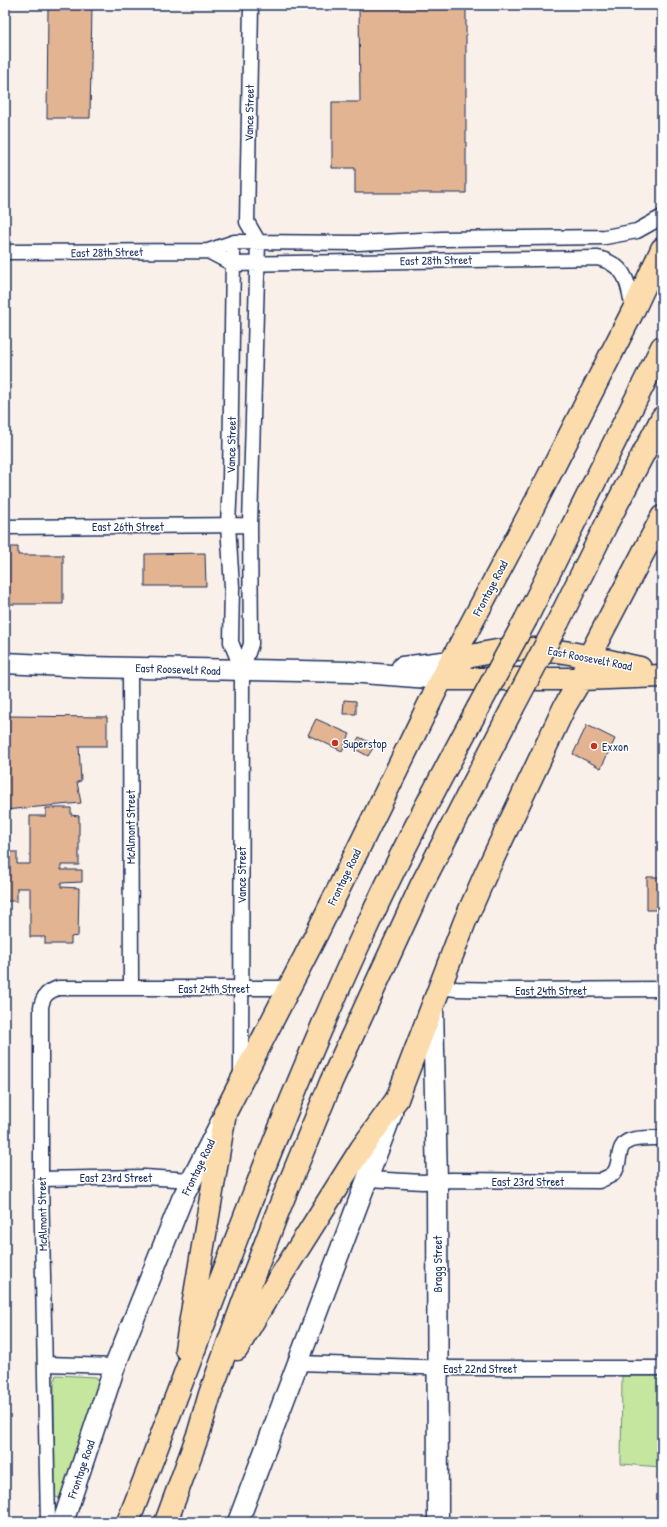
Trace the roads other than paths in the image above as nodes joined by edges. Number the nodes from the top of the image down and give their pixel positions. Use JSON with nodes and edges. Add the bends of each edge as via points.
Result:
{"nodes":[{"id":1,"x":251,"y":5,"type":"edge"},
{"id":2,"x":662,"y":217,"type":"edge"},
{"id":3,"x":247,"y":222,"type":"junction"},
{"id":4,"x":258,"y":241,"type":"junction"},
{"id":5,"x":234,"y":242,"type":"junction"},
{"id":6,"x":662,"y":249,"type":"edge"},
{"id":7,"x":208,"y":251,"type":"junction"},
{"id":8,"x":5,"y":252,"type":"edge"},
{"id":9,"x":258,"y":263,"type":"junction"},
{"id":10,"x":233,"y":264,"type":"junction"},
{"id":11,"x":633,"y":310,"type":"junction"},
{"id":12,"x":662,"y":347,"type":"edge"},
{"id":13,"x":662,"y":418,"type":"edge"},
{"id":14,"x":662,"y":517,"type":"edge"},
{"id":15,"x":228,"y":525,"type":"junction"},
{"id":16,"x":250,"y":525,"type":"junction"},
{"id":17,"x":5,"y":527,"type":"edge"},
{"id":18,"x":590,"y":657,"type":"junction"},
{"id":19,"x":5,"y":663,"type":"edge"},
{"id":20,"x":130,"y":667,"type":"junction"},
{"id":21,"x":242,"y":670,"type":"junction"},
{"id":22,"x":446,"y":670,"type":"junction"},
{"id":23,"x":662,"y":675,"type":"edge"},
{"id":24,"x":581,"y":679,"type":"junction"},
{"id":25,"x":135,"y":988,"type":"junction"},
{"id":26,"x":240,"y":988,"type":"junction"},
{"id":27,"x":289,"y":988,"type":"junction"},
{"id":28,"x":662,"y":989,"type":"edge"},
{"id":29,"x":436,"y":996,"type":"junction"},
{"id":30,"x":242,"y":1080,"type":"junction"},
{"id":31,"x":397,"y":1100,"type":"junction"},
{"id":32,"x":225,"y":1113,"type":"junction"},
{"id":33,"x":662,"y":1138,"type":"edge"},
{"id":34,"x":41,"y":1179,"type":"junction"},
{"id":35,"x":368,"y":1179,"type":"junction"},
{"id":36,"x":191,"y":1180,"type":"junction"},
{"id":37,"x":437,"y":1180,"type":"junction"},
{"id":38,"x":298,"y":1363,"type":"junction"},
{"id":39,"x":45,"y":1364,"type":"junction"},
{"id":40,"x":115,"y":1366,"type":"junction"},
{"id":41,"x":437,"y":1368,"type":"junction"},
{"id":42,"x":662,"y":1368,"type":"edge"},
{"id":43,"x":181,"y":1389,"type":"junction"},
{"id":44,"x":210,"y":1394,"type":"junction"},
{"id":45,"x":48,"y":1522,"type":"edge"},
{"id":46,"x":63,"y":1522,"type":"edge"},
{"id":47,"x":128,"y":1522,"type":"edge"},
{"id":48,"x":166,"y":1522,"type":"edge"},
{"id":49,"x":238,"y":1522,"type":"edge"},
{"id":50,"x":438,"y":1522,"type":"edge"}],
"edges":[{"from":1,"to":3,"type":"street","name":"Vance Street"},
{"from":2,"to":4,"type":"street","name":"East 28th Street","via":[[637,231],[606,237],[358,243]]},
{"from":3,"to":4,"type":"street"},
{"from":3,"to":5,"type":"street"},
{"from":4,"to":5,"type":"street","name":"East 28th Street"},
{"from":4,"to":9,"type":"street","name":"Vance Street"},
{"from":5,"to":7,"type":"street","name":"East 28th Street"},
{"from":5,"to":10,"type":"street","name":"Vance Street"},
{"from":6,"to":11,"type":"main road","name":"Frontage Road"},
{"from":7,"to":8,"type":"street","name":"East 28th Street"},
{"from":7,"to":10,"type":"street","name":"East 28th Street"},
{"from":9,"to":10,"type":"street","name":"East 28th Street"},
{"from":9,"to":11,"type":"street","name":"East 28th Street","via":[[598,258],[608,260],[620,269],[627,282]]},
{"from":9,"to":16,"type":"street","name":"Vance Street"},
{"from":10,"to":15,"type":"street","name":"Vance Street"},
{"from":11,"to":22,"type":"main road","name":"Frontage Road","via":[[531,511]]},
{"from":12,"to":43,"type":"main road","bridge":true,"via":[[526,619],[399,857],[322,1027],[271,1150]]},
{"from":13,"to":44,"type":"main road","bridge":true,"via":[[421,886],[358,1020],[276,1216]]},
{"from":14,"to":18,"type":"main road"},
{"from":15,"to":16,"type":"street","name":"East 26th Street"},
{"from":15,"to":17,"type":"street","name":"East 26th Street"},
{"from":15,"to":21,"type":"street","name":"Vance Street","via":[[232,587],[231,642]]},
{"from":16,"to":21,"type":"street","name":"Vance Street","via":[[251,644]]},
{"from":18,"to":22,"type":"main road","name":"East Roosevelt Road","via":[[552,650],[492,651]]},
{"from":18,"to":23,"type":"main road","name":"East Roosevelt Road"},
{"from":18,"to":24,"type":"main road"},
{"from":19,"to":20,"type":"main road","name":"East Roosevelt Road"},
{"from":20,"to":21,"type":"main road","name":"East Roosevelt Road"},
{"from":20,"to":25,"type":"street","name":"McAlmont Street"},
{"from":21,"to":22,"type":"main road","name":"East Roosevelt Road"},
{"from":21,"to":26,"type":"street","name":"Vance Street"},
{"from":22,"to":24,"type":"main road","name":"East Roosevelt Road"},
{"from":22,"to":27,"type":"main road","name":"Frontage Road"},
{"from":23,"to":24,"type":"main road","name":"East Roosevelt Road"},
{"from":24,"to":29,"type":"main road","via":[[565,706],[486,873]]},
{"from":25,"to":26,"type":"street","name":"East 24th Street"},
{"from":25,"to":34,"type":"street","name":"McAlmont Street","via":[[58,988],[46,993],[42,1000]]},
{"from":26,"to":27,"type":"street","name":"East 24th Street"},
{"from":26,"to":30,"type":"street","name":"Vance Street"},
{"from":27,"to":30,"type":"main road","name":"Frontage Road"},
{"from":28,"to":29,"type":"street","name":"East 24th Street","via":[[456,989]]},
{"from":29,"to":31,"type":"main road"},
{"from":29,"to":37,"type":"main road","name":"Bragg Street"},
{"from":30,"to":32,"type":"main road","name":"Frontage Road"},
{"from":31,"to":35,"type":"main road"},
{"from":31,"to":44,"type":"main road","via":[[262,1306]]},
{"from":32,"to":36,"type":"main road","name":"Frontage Road"},
{"from":32,"to":43,"type":"main road"},
{"from":33,"to":37,"type":"street","name":"East 23rd Street","via":[[631,1139],[626,1142],[619,1152],[615,1171],[599,1181]]},
{"from":34,"to":36,"type":"street","name":"East 23rd Street","via":[[144,1176]]},
{"from":34,"to":39,"type":"street","name":"McAlmont Street"},
{"from":35,"to":37,"type":"street","name":"East 23rd Street","via":[[423,1182]]},
{"from":35,"to":38,"type":"main road"},
{"from":36,"to":40,"type":"main road","name":"Frontage Road"},
{"from":37,"to":41,"type":"main road","name":"Bragg Street"},
{"from":38,"to":41,"type":"street","name":"East 22nd Street"},
{"from":38,"to":49,"type":"main road"},
{"from":39,"to":40,"type":"street"},
{"from":39,"to":45,"type":"street","name":"McAlmont Street"},
{"from":40,"to":46,"type":"main road","name":"Frontage Road"},
{"from":41,"to":42,"type":"street","name":"East 22nd Street"},
{"from":41,"to":50,"type":"main road","name":"Bragg Street"},
{"from":43,"to":47,"type":"main road"},
{"from":44,"to":48,"type":"main road"}]}
